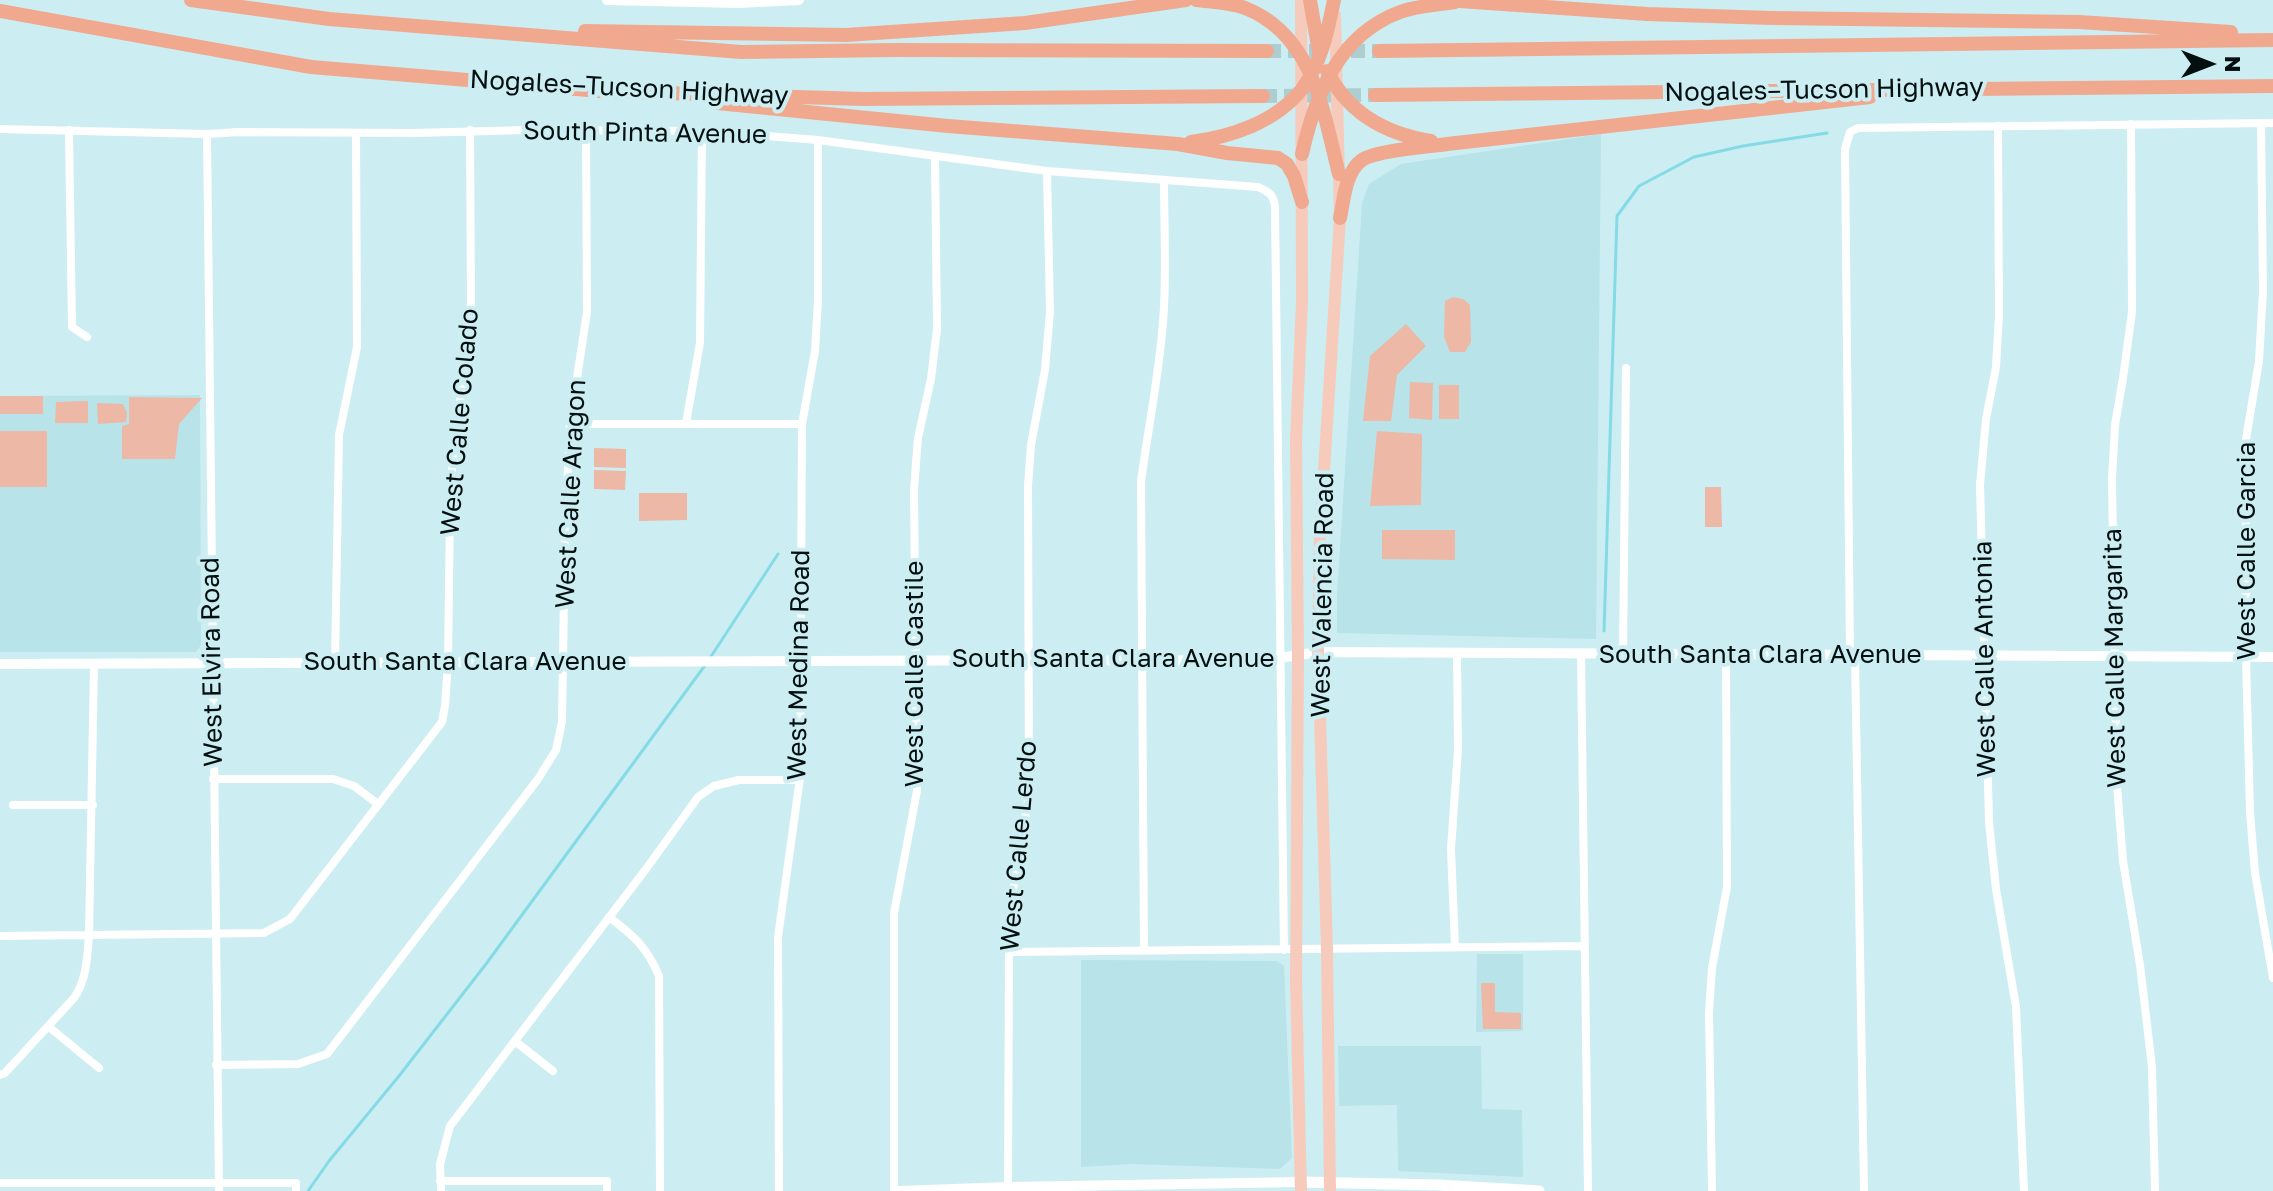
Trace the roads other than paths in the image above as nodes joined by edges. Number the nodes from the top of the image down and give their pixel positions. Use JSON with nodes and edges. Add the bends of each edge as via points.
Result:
{"nodes":[{"id":1,"x":191,"y":0,"type":"edge"},
{"id":2,"x":607,"y":0,"type":"edge"},
{"id":3,"x":799,"y":0,"type":"edge"},
{"id":4,"x":1186,"y":0,"type":"edge"},
{"id":5,"x":1196,"y":0,"type":"edge"},
{"id":6,"x":1301,"y":0,"type":"edge"},
{"id":7,"x":1310,"y":0,"type":"edge"},
{"id":8,"x":1334,"y":0,"type":"edge"},
{"id":9,"x":1452,"y":1,"type":"edge"},
{"id":10,"x":0,"y":11,"type":"edge"},
{"id":11,"x":456,"y":29,"type":"junction"},
{"id":12,"x":1319,"y":31,"type":"junction"},
{"id":13,"x":2273,"y":38,"type":"edge"},
{"id":14,"x":1267,"y":51,"type":"tunnel mouth"},
{"id":15,"x":1379,"y":51,"type":"tunnel mouth"},
{"id":16,"x":1301,"y":55,"type":"junction"},
{"id":17,"x":1319,"y":55,"type":"junction"},
{"id":18,"x":1333,"y":69,"type":"junction"},
{"id":19,"x":1311,"y":74,"type":"junction"},
{"id":20,"x":2273,"y":86,"type":"edge"},
{"id":21,"x":1954,"y":88,"type":"junction"},
{"id":22,"x":1301,"y":90,"type":"junction"},
{"id":23,"x":600,"y":91,"type":"junction"},
{"id":24,"x":1337,"y":91,"type":"junction"},
{"id":25,"x":1320,"y":95,"type":"junction"},
{"id":26,"x":1375,"y":95,"type":"tunnel mouth"},
{"id":27,"x":1263,"y":96,"type":"tunnel mouth"},
{"id":28,"x":1319,"y":114,"type":"junction"},
{"id":29,"x":2261,"y":123,"type":"junction"},
{"id":30,"x":2273,"y":123,"type":"edge"},
{"id":31,"x":2131,"y":124,"type":"junction"},
{"id":32,"x":1998,"y":126,"type":"junction"},
{"id":33,"x":0,"y":129,"type":"edge"},
{"id":34,"x":586,"y":129,"type":"junction"},
{"id":35,"x":69,"y":130,"type":"junction"},
{"id":36,"x":470,"y":130,"type":"junction"},
{"id":37,"x":702,"y":131,"type":"junction"},
{"id":38,"x":356,"y":133,"type":"junction"},
{"id":39,"x":207,"y":134,"type":"junction"},
{"id":40,"x":818,"y":140,"type":"junction"},
{"id":41,"x":1178,"y":144,"type":"junction"},
{"id":42,"x":1447,"y":144,"type":"junction"},
{"id":43,"x":1302,"y":154,"type":"joint"},
{"id":44,"x":935,"y":156,"type":"junction"},
{"id":45,"x":1047,"y":171,"type":"junction"},
{"id":46,"x":1339,"y":174,"type":"joint"},
{"id":47,"x":1164,"y":180,"type":"junction"},
{"id":48,"x":1302,"y":202,"type":"junction"},
{"id":49,"x":1275,"y":207,"type":"joint"},
{"id":50,"x":1340,"y":218,"type":"junction"},
{"id":51,"x":87,"y":337,"type":"dead end"},
{"id":52,"x":1626,"y":368,"type":"dead end"},
{"id":53,"x":686,"y":423,"type":"junction"},
{"id":54,"x":570,"y":424,"type":"junction"},
{"id":55,"x":802,"y":424,"type":"junction"},
{"id":56,"x":1318,"y":652,"type":"junction"},
{"id":57,"x":1457,"y":653,"type":"junction"},
{"id":58,"x":1581,"y":653,"type":"junction"},
{"id":59,"x":1623,"y":654,"type":"junction"},
{"id":60,"x":1726,"y":655,"type":"junction"},
{"id":61,"x":1853,"y":655,"type":"junction"},
{"id":62,"x":1298,"y":656,"type":"junction"},
{"id":63,"x":1986,"y":656,"type":"junction"},
{"id":64,"x":2115,"y":656,"type":"junction"},
{"id":65,"x":2246,"y":657,"type":"junction"},
{"id":66,"x":2273,"y":657,"type":"edge"},
{"id":67,"x":1279,"y":659,"type":"junction"},
{"id":68,"x":1030,"y":660,"type":"junction"},
{"id":69,"x":800,"y":661,"type":"junction"},
{"id":70,"x":917,"y":661,"type":"junction"},
{"id":71,"x":1143,"y":661,"type":"junction"},
{"id":72,"x":448,"y":662,"type":"junction"},
{"id":73,"x":563,"y":662,"type":"junction"},
{"id":74,"x":212,"y":663,"type":"junction"},
{"id":75,"x":335,"y":663,"type":"junction"},
{"id":76,"x":0,"y":664,"type":"edge"},
{"id":77,"x":94,"y":664,"type":"junction"},
{"id":78,"x":213,"y":779,"type":"junction"},
{"id":79,"x":800,"y":780,"type":"junction"},
{"id":80,"x":378,"y":804,"type":"junction"},
{"id":81,"x":13,"y":805,"type":"dead end"},
{"id":82,"x":93,"y":805,"type":"junction"},
{"id":83,"x":609,"y":917,"type":"junction"},
{"id":84,"x":215,"y":934,"type":"junction"},
{"id":85,"x":89,"y":935,"type":"junction"},
{"id":86,"x":0,"y":936,"type":"edge"},
{"id":87,"x":1584,"y":946,"type":"junction"},
{"id":88,"x":1455,"y":947,"type":"junction"},
{"id":89,"x":1327,"y":948,"type":"junction"},
{"id":90,"x":1290,"y":949,"type":"junction"},
{"id":91,"x":1144,"y":951,"type":"junction"},
{"id":92,"x":1009,"y":952,"type":"junction"},
{"id":93,"x":2273,"y":978,"type":"edge"},
{"id":94,"x":49,"y":1027,"type":"junction"},
{"id":95,"x":516,"y":1042,"type":"junction"},
{"id":96,"x":216,"y":1065,"type":"junction"},
{"id":97,"x":99,"y":1068,"type":"dead end"},
{"id":98,"x":553,"y":1071,"type":"dead end"},
{"id":99,"x":0,"y":1075,"type":"edge"},
{"id":100,"x":0,"y":1183,"type":"edge"},
{"id":101,"x":441,"y":1186,"type":"edge"},
{"id":102,"x":1330,"y":1186,"type":"edge"},
{"id":103,"x":1301,"y":1187,"type":"edge"},
{"id":104,"x":219,"y":1188,"type":"edge"},
{"id":105,"x":1008,"y":1189,"type":"edge"},
{"id":106,"x":1044,"y":1189,"type":"edge"},
{"id":107,"x":296,"y":1191,"type":"edge"},
{"id":108,"x":607,"y":1191,"type":"edge"},
{"id":109,"x":660,"y":1191,"type":"edge"},
{"id":110,"x":779,"y":1191,"type":"edge"},
{"id":111,"x":897,"y":1191,"type":"edge"},
{"id":112,"x":1539,"y":1191,"type":"edge"},
{"id":113,"x":1588,"y":1191,"type":"edge"},
{"id":114,"x":1712,"y":1191,"type":"edge"},
{"id":115,"x":1864,"y":1191,"type":"edge"},
{"id":116,"x":2024,"y":1191,"type":"edge"},
{"id":117,"x":2155,"y":1191,"type":"edge"}],
"edges":[{"from":1,"to":11,"type":"highway","name":"Nogales–Tucson Highway"},
{"from":2,"to":3,"type":"street"},
{"from":4,"to":11,"type":"highway","via":[[1025,23],[846,35]]},
{"from":5,"to":16,"type":"highway","via":[[1258,14]]},
{"from":6,"to":12,"type":"main road"},
{"from":7,"to":12,"type":"highway"},
{"from":8,"to":12,"type":"highway"},
{"from":9,"to":13,"type":"highway","via":[[1662,15],[2079,22]]},
{"from":9,"to":18,"type":"highway","via":[[1398,13],[1367,30]]},
{"from":10,"to":23,"type":"highway","name":"Nogales–Tucson Highway","via":[[311,67]]},
{"from":11,"to":14,"type":"highway","name":"Nogales–Tucson Highway","via":[[741,52]]},
{"from":12,"to":16,"type":"main road"},
{"from":12,"to":17,"type":"highway"},
{"from":12,"to":18,"type":"main road"},
{"from":13,"to":15,"type":"highway","name":"Nogales–Tucson Highway"},
{"from":16,"to":19,"type":"highway"},
{"from":16,"to":22,"type":"main road"},
{"from":17,"to":18,"type":"highway"},
{"from":17,"to":19,"type":"highway"},
{"from":18,"to":24,"type":"highway"},
{"from":18,"to":25,"type":"highway"},
{"from":19,"to":22,"type":"highway"},
{"from":19,"to":25,"type":"highway"},
{"from":20,"to":21,"type":"highway","name":"Nogales–Tucson Highway"},
{"from":21,"to":26,"type":"highway","name":"Nogales–Tucson Highway"},
{"from":21,"to":42,"type":"highway"},
{"from":22,"to":28,"type":"main road"},
{"from":22,"to":41,"type":"highway","via":[[1272,115],[1240,131]]},
{"from":23,"to":27,"type":"highway","name":"Nogales–Tucson Highway","via":[[863,99]]},
{"from":23,"to":41,"type":"highway"},
{"from":24,"to":28,"type":"main road"},
{"from":24,"to":42,"type":"highway","via":[[1390,131]]},
{"from":25,"to":28,"type":"highway"},
{"from":28,"to":43,"type":"highway"},
{"from":28,"to":46,"type":"highway"},
{"from":29,"to":30,"type":"street"},
{"from":29,"to":31,"type":"street"},
{"from":29,"to":65,"type":"street","name":"West Calle Garcia","via":[[2263,291],[2259,361],[2246,439]]},
{"from":31,"to":32,"type":"street"},
{"from":31,"to":64,"type":"street","name":"West Calle Margarita","via":[[2132,312],[2112,479]]},
{"from":32,"to":61,"type":"street","via":[[1858,128],[1850,132],[1845,149]]},
{"from":32,"to":63,"type":"street","name":"West Calle Antonia","via":[[1999,315],[1980,485]]},
{"from":33,"to":35,"type":"street","name":"South Pinta Avenue"},
{"from":34,"to":36,"type":"street","name":"South Pinta Avenue"},
{"from":34,"to":37,"type":"street","name":"South Pinta Avenue"},
{"from":34,"to":54,"type":"street","name":"West Calle Aragon","via":[[587,312]]},
{"from":35,"to":39,"type":"street","name":"South Pinta Avenue"},
{"from":35,"to":51,"type":"street","via":[[72,327]]},
{"from":36,"to":38,"type":"street","name":"South Pinta Avenue"},
{"from":36,"to":72,"type":"street","name":"West Calle Colado","via":[[471,303],[454,436]]},
{"from":37,"to":40,"type":"street","name":"South Pinta Avenue"},
{"from":37,"to":53,"type":"street","via":[[700,343]]},
{"from":38,"to":39,"type":"street","name":"South Pinta Avenue"},
{"from":38,"to":75,"type":"street","via":[[357,347],[339,435]]},
{"from":39,"to":74,"type":"street","name":"West Elvira Road"},
{"from":40,"to":44,"type":"street","name":"South Pinta Avenue"},
{"from":40,"to":55,"type":"street","name":"West Medina Road","via":[[818,300]]},
{"from":41,"to":48,"type":"highway","via":[[1278,158],[1294,176]]},
{"from":42,"to":50,"type":"highway","via":[[1362,160],[1348,182]]},
{"from":43,"to":48,"type":"main road","name":"West Valencia Road"},
{"from":44,"to":45,"type":"street","name":"South Pinta Avenue"},
{"from":44,"to":70,"type":"street","name":"West Calle Castile","via":[[937,329],[914,489]]},
{"from":45,"to":47,"type":"street","name":"South Pinta Avenue"},
{"from":45,"to":68,"type":"street","name":"West Calle Lerdo","via":[[1050,312],[1029,472]]},
{"from":46,"to":50,"type":"main road","name":"West Valencia Road"},
{"from":47,"to":49,"type":"street","name":"South Pinta Avenue","via":[[1258,187],[1274,197]]},
{"from":47,"to":71,"type":"street","via":[[1163,317],[1141,482]]},
{"from":48,"to":62,"type":"main road","name":"West Valencia Road"},
{"from":49,"to":67,"type":"street","name":"West Valencia Road"},
{"from":50,"to":56,"type":"main road","name":"West Valencia Road"},
{"from":52,"to":59,"type":"street"},
{"from":53,"to":54,"type":"street"},
{"from":53,"to":55,"type":"street"},
{"from":54,"to":73,"type":"street","name":"West Calle Aragon"},
{"from":55,"to":69,"type":"street","name":"West Medina Road"},
{"from":56,"to":57,"type":"street","name":"South Santa Clara Avenue"},
{"from":56,"to":62,"type":"street","name":"South Santa Clara Avenue"},
{"from":56,"to":89,"type":"main road","name":"West Valencia Road"},
{"from":57,"to":58,"type":"street","name":"South Santa Clara Avenue"},
{"from":57,"to":88,"type":"street","via":[[1451,849]]},
{"from":58,"to":59,"type":"street","name":"South Santa Clara Avenue"},
{"from":58,"to":87,"type":"street"},
{"from":59,"to":60,"type":"street","name":"South Santa Clara Avenue"},
{"from":60,"to":61,"type":"street","name":"South Santa Clara Avenue"},
{"from":60,"to":114,"type":"street","via":[[1727,887],[1709,1013]]},
{"from":61,"to":63,"type":"street","name":"South Santa Clara Avenue"},
{"from":61,"to":115,"type":"street"},
{"from":62,"to":67,"type":"street","name":"South Santa Clara Avenue"},
{"from":62,"to":90,"type":"main road","name":"West Valencia Road"},
{"from":63,"to":64,"type":"street","name":"South Santa Clara Avenue"},
{"from":63,"to":116,"type":"street","name":"West Calle Antonia","via":[[1990,831],[2016,1007]]},
{"from":64,"to":65,"type":"street","name":"South Santa Clara Avenue"},
{"from":64,"to":117,"type":"street","name":"West Calle Margarita","via":[[2117,786],[2152,1067]]},
{"from":65,"to":66,"type":"street","name":"South Santa Clara Avenue"},
{"from":65,"to":93,"type":"street","name":"West Calle Garcia","via":[[2255,873]]},
{"from":67,"to":71,"type":"street","name":"South Santa Clara Avenue"},
{"from":67,"to":90,"type":"street","name":"West Valencia Road"},
{"from":68,"to":70,"type":"street","name":"South Santa Clara Avenue"},
{"from":68,"to":71,"type":"street","name":"South Santa Clara Avenue"},
{"from":68,"to":92,"type":"street","name":"West Calle Lerdo","via":[[1029,793],[1011,903]]},
{"from":69,"to":70,"type":"street","name":"South Santa Clara Avenue"},
{"from":69,"to":73,"type":"street","name":"South Santa Clara Avenue"},
{"from":69,"to":79,"type":"street","name":"West Medina Road"},
{"from":70,"to":111,"type":"street","name":"West Calle Castile","via":[[917,791],[894,913]]},
{"from":71,"to":91,"type":"street"},
{"from":72,"to":73,"type":"street","name":"South Santa Clara Avenue"},
{"from":72,"to":75,"type":"street","name":"South Santa Clara Avenue"},
{"from":72,"to":80,"type":"street","name":"West Calle Colado","via":[[442,722]]},
{"from":73,"to":96,"type":"street","name":"West Calle Aragon","via":[[556,750],[327,1054],[298,1064]]},
{"from":74,"to":75,"type":"street","name":"South Santa Clara Avenue"},
{"from":74,"to":77,"type":"street","name":"South Santa Clara Avenue"},
{"from":74,"to":78,"type":"street","name":"West Elvira Road"},
{"from":76,"to":77,"type":"street","name":"South Santa Clara Avenue"},
{"from":77,"to":82,"type":"street"},
{"from":78,"to":80,"type":"street","via":[[333,779],[354,786]]},
{"from":78,"to":84,"type":"street","name":"West Elvira Road"},
{"from":79,"to":83,"type":"street","via":[[739,780],[714,786],[698,797]]},
{"from":79,"to":110,"type":"street","name":"West Medina Road","via":[[778,937]]},
{"from":80,"to":84,"type":"street","name":"West Calle Colado","via":[[290,919],[264,933]]},
{"from":81,"to":82,"type":"street"},
{"from":82,"to":85,"type":"street"},
{"from":83,"to":95,"type":"street"},
{"from":83,"to":109,"type":"street","via":[[637,939],[659,976]]},
{"from":84,"to":85,"type":"street","name":"West Calle Colado"},
{"from":84,"to":96,"type":"street","name":"West Elvira Road"},
{"from":85,"to":86,"type":"street","name":"West Calle Colado"},
{"from":85,"to":94,"type":"street","via":[[80,989]]},
{"from":87,"to":88,"type":"street"},
{"from":87,"to":113,"type":"street"},
{"from":88,"to":89,"type":"street"},
{"from":89,"to":90,"type":"street"},
{"from":89,"to":102,"type":"main road","name":"West Valencia Road"},
{"from":90,"to":91,"type":"street"},
{"from":90,"to":103,"type":"main road","name":"West Valencia Road"},
{"from":91,"to":92,"type":"street"},
{"from":92,"to":105,"type":"street","name":"West Calle Lerdo"},
{"from":94,"to":97,"type":"street"},
{"from":94,"to":99,"type":"street"},
{"from":95,"to":98,"type":"street"},
{"from":95,"to":101,"type":"street","via":[[450,1126],[440,1164]]},
{"from":96,"to":104,"type":"street","name":"West Elvira Road"},
{"from":100,"to":104,"type":"street"},
{"from":101,"to":108,"type":"street","via":[[607,1181]]},
{"from":102,"to":103,"type":"main road"},
{"from":102,"to":112,"type":"main road"},
{"from":103,"to":106,"type":"street"},
{"from":104,"to":107,"type":"street","via":[[296,1183]]},
{"from":105,"to":106,"type":"street"},
{"from":105,"to":111,"type":"street"}]}
